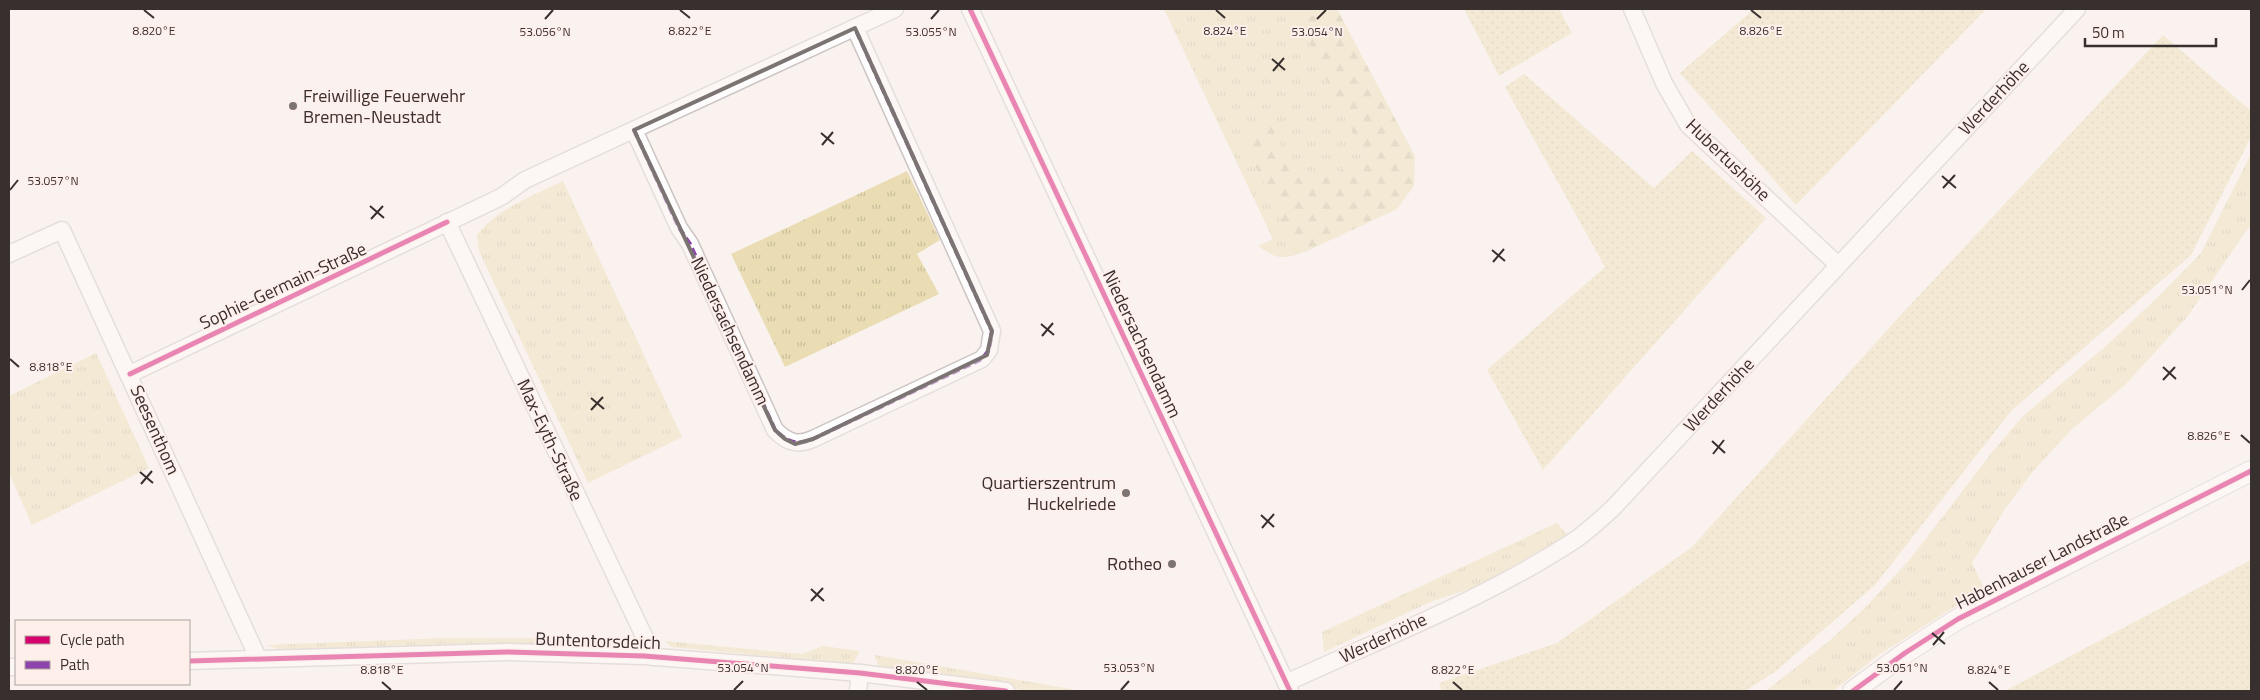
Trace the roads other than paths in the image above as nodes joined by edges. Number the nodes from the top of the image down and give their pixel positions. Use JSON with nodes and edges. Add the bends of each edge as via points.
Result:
{"nodes":[{"id":1,"x":895,"y":9,"type":"edge"},
{"id":2,"x":970,"y":9,"type":"edge"},
{"id":3,"x":1632,"y":9,"type":"edge"},
{"id":4,"x":2078,"y":9,"type":"edge"},
{"id":5,"x":855,"y":28,"type":"junction"},
{"id":6,"x":634,"y":130,"type":"junction"},
{"id":7,"x":447,"y":222,"type":"junction"},
{"id":8,"x":9,"y":254,"type":"edge"},
{"id":9,"x":1838,"y":264,"type":"junction"},
{"id":10,"x":130,"y":374,"type":"junction"},
{"id":11,"x":2251,"y":471,"type":"edge"},
{"id":12,"x":654,"y":657,"type":"junction"},
{"id":13,"x":258,"y":658,"type":"junction"},
{"id":14,"x":190,"y":661,"type":"edge"},
{"id":15,"x":860,"y":673,"type":"junction"},
{"id":16,"x":1288,"y":687,"type":"edge"},
{"id":17,"x":858,"y":691,"type":"edge"},
{"id":18,"x":1006,"y":691,"type":"edge"},
{"id":19,"x":1853,"y":691,"type":"edge"}],
"edges":[{"from":1,"to":5,"type":"street"},
{"from":2,"to":16,"type":"street","name":"Niedersachsendamm"},
{"from":3,"to":9,"type":"street","name":"Hubertushöhe","via":[[1664,83],[1688,125]]},
{"from":4,"to":9,"type":"street","name":"Werderhöhe"},
{"from":5,"to":6,"type":"street"},
{"from":5,"to":6,"type":"street","name":"Niedersachsendamm","via":[[992,331],[989,350],[982,360],[814,439],[795,444],[775,430]]},
{"from":6,"to":7,"type":"street","via":[[525,180],[501,197]]},
{"from":7,"to":10,"type":"street","name":"Sophie-Germain-Straße"},
{"from":7,"to":12,"type":"street","name":"Max-Eyth-Straße"},
{"from":8,"to":10,"type":"street","name":"Seesenthom","via":[[62,230]]},
{"from":9,"to":16,"type":"street","name":"Werderhöhe","via":[[1640,480],[1576,539],[1480,594]]},
{"from":10,"to":13,"type":"street","name":"Seesenthom"},
{"from":11,"to":19,"type":"street","name":"Habenhauser Landstraße","via":[[1958,619],[1905,652]]},
{"from":12,"to":13,"type":"street","name":"Buntentorsdeich","via":[[507,652]]},
{"from":12,"to":15,"type":"street","name":"Buntentorsdeich"},
{"from":13,"to":14,"type":"street","name":"Buntentorsdeich"},
{"from":15,"to":17,"type":"street"},
{"from":15,"to":18,"type":"street","name":"Buntentorsdeich"}]}
